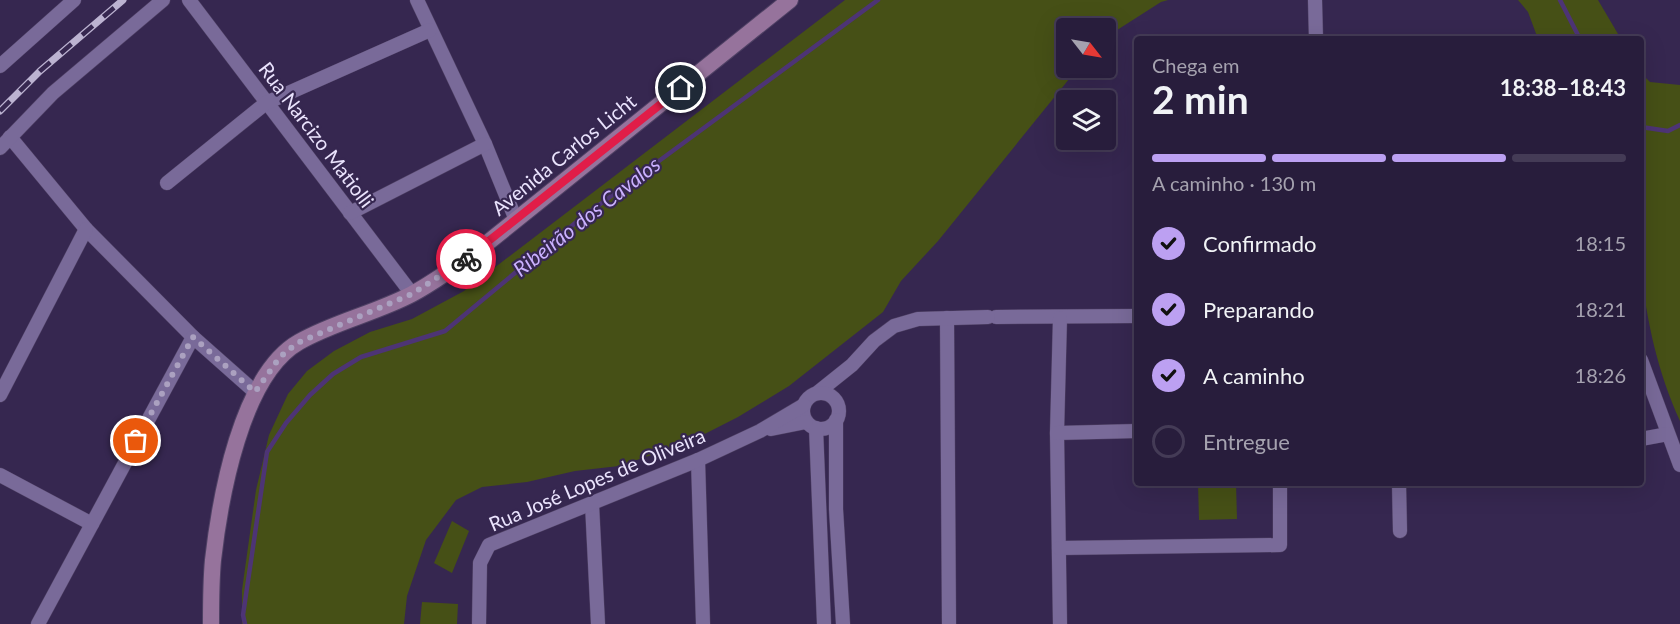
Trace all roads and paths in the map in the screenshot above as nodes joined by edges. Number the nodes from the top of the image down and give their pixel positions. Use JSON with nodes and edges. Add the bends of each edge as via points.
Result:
{"nodes":[{"id":1,"x":163,"y":0,"type":"edge"},
{"id":2,"x":189,"y":0,"type":"edge"},
{"id":3,"x":417,"y":0,"type":"edge"},
{"id":4,"x":790,"y":0,"type":"edge"},
{"id":5,"x":1316,"y":0,"type":"edge"},
{"id":6,"x":71,"y":1,"type":"edge"},
{"id":7,"x":430,"y":30,"type":"junction"},
{"id":8,"x":1316,"y":36,"type":"edge"},
{"id":9,"x":0,"y":66,"type":"edge"},
{"id":10,"x":266,"y":102,"type":"junction"},
{"id":11,"x":10,"y":137,"type":"junction"},
{"id":12,"x":485,"y":144,"type":"junction"},
{"id":13,"x":0,"y":148,"type":"edge"},
{"id":14,"x":167,"y":183,"type":"dead end"},
{"id":15,"x":350,"y":213,"type":"junction"},
{"id":16,"x":516,"y":220,"type":"junction"},
{"id":17,"x":86,"y":229,"type":"junction"},
{"id":18,"x":412,"y":294,"type":"junction"},
{"id":19,"x":1134,"y":316,"type":"edge"},
{"id":20,"x":947,"y":318,"type":"junction"},
{"id":21,"x":1060,"y":318,"type":"junction"},
{"id":22,"x":193,"y":337,"type":"junction"},
{"id":23,"x":852,"y":365,"type":"junction"},
{"id":24,"x":1644,"y":370,"type":"edge"},
{"id":25,"x":255,"y":392,"type":"junction"},
{"id":26,"x":817,"y":393,"type":"junction"},
{"id":27,"x":0,"y":395,"type":"edge"},
{"id":28,"x":833,"y":398,"type":"junction"},
{"id":29,"x":804,"y":405,"type":"junction"},
{"id":30,"x":836,"y":420,"type":"junction"},
{"id":31,"x":811,"y":425,"type":"junction"},
{"id":32,"x":760,"y":431,"type":"junction"},
{"id":33,"x":1134,"y":431,"type":"edge"},
{"id":34,"x":1057,"y":432,"type":"junction"},
{"id":35,"x":1668,"y":434,"type":"junction"},
{"id":36,"x":1644,"y":438,"type":"edge"},
{"id":37,"x":698,"y":460,"type":"junction"},
{"id":38,"x":1680,"y":465,"type":"edge"},
{"id":39,"x":0,"y":475,"type":"edge"},
{"id":40,"x":1281,"y":486,"type":"edge"},
{"id":41,"x":1399,"y":486,"type":"edge"},
{"id":42,"x":592,"y":504,"type":"junction"},
{"id":43,"x":92,"y":524,"type":"junction"},
{"id":44,"x":1400,"y":531,"type":"dead end"},
{"id":45,"x":1059,"y":548,"type":"junction"},
{"id":46,"x":40,"y":623,"type":"edge"},
{"id":47,"x":211,"y":624,"type":"edge"},
{"id":48,"x":479,"y":624,"type":"edge"},
{"id":49,"x":598,"y":624,"type":"edge"},
{"id":50,"x":702,"y":624,"type":"edge"},
{"id":51,"x":824,"y":624,"type":"edge"},
{"id":52,"x":843,"y":624,"type":"edge"},
{"id":53,"x":949,"y":624,"type":"edge"},
{"id":54,"x":1060,"y":624,"type":"edge"}],
"edges":[{"from":1,"to":11,"type":"street","via":[[53,93]]},
{"from":2,"to":10,"type":"street","name":"Rua Narcizo Matiolli"},
{"from":3,"to":7,"type":"street"},
{"from":4,"to":16,"type":"main road","name":"Avenida Carlos Licht"},
{"from":5,"to":8,"type":"street"},
{"from":6,"to":9,"type":"street"},
{"from":7,"to":10,"type":"street"},
{"from":7,"to":12,"type":"street"},
{"from":10,"to":14,"type":"street"},
{"from":10,"to":15,"type":"street","name":"Rua Narcizo Matiolli"},
{"from":11,"to":13,"type":"street"},
{"from":11,"to":17,"type":"street"},
{"from":12,"to":15,"type":"street"},
{"from":12,"to":16,"type":"street"},
{"from":15,"to":18,"type":"street","name":"Rua Narcizo Matiolli"},
{"from":16,"to":18,"type":"main road","name":"Avenida Carlos Licht","via":[[466,260]]},
{"from":17,"to":22,"type":"street"},
{"from":17,"to":27,"type":"street"},
{"from":18,"to":25,"type":"main road","name":"Avenida Carlos Licht","via":[[297,343],[280,357]]},
{"from":19,"to":21,"type":"street"},
{"from":20,"to":21,"type":"street"},
{"from":20,"to":23,"type":"street","via":[[918,319],[894,326]]},
{"from":20,"to":53,"type":"street"},
{"from":21,"to":34,"type":"street"},
{"from":22,"to":25,"type":"street"},
{"from":22,"to":43,"type":"street"},
{"from":23,"to":26,"type":"street"},
{"from":23,"to":28,"type":"street"},
{"from":24,"to":35,"type":"street"},
{"from":25,"to":47,"type":"main road","name":"Avenida Carlos Licht","via":[[223,493],[213,562]]},
{"from":26,"to":28,"type":"street"},
{"from":26,"to":29,"type":"street"},
{"from":28,"to":30,"type":"street","via":[[839,408]]},
{"from":29,"to":31,"type":"street"},
{"from":29,"to":32,"type":"street","name":"Rua José Lopes de Oliveira"},
{"from":30,"to":31,"type":"street","via":[[827,428]]},
{"from":30,"to":52,"type":"street","via":[[836,509]]},
{"from":31,"to":32,"type":"street","name":"Rua José Lopes de Oliveira"},
{"from":31,"to":51,"type":"street"},
{"from":32,"to":37,"type":"street","name":"Rua José Lopes de Oliveira"},
{"from":33,"to":34,"type":"street"},
{"from":34,"to":45,"type":"street"},
{"from":35,"to":36,"type":"street"},
{"from":35,"to":38,"type":"street"},
{"from":37,"to":42,"type":"street","name":"Rua José Lopes de Oliveira"},
{"from":37,"to":50,"type":"street"},
{"from":39,"to":43,"type":"street"},
{"from":40,"to":45,"type":"street","via":[[1280,545]]},
{"from":41,"to":44,"type":"street"},
{"from":42,"to":48,"type":"street","name":"Rua José Lopes de Oliveira","via":[[489,545],[480,563]]},
{"from":42,"to":49,"type":"street"},
{"from":43,"to":46,"type":"street"},
{"from":45,"to":54,"type":"street"}]}
